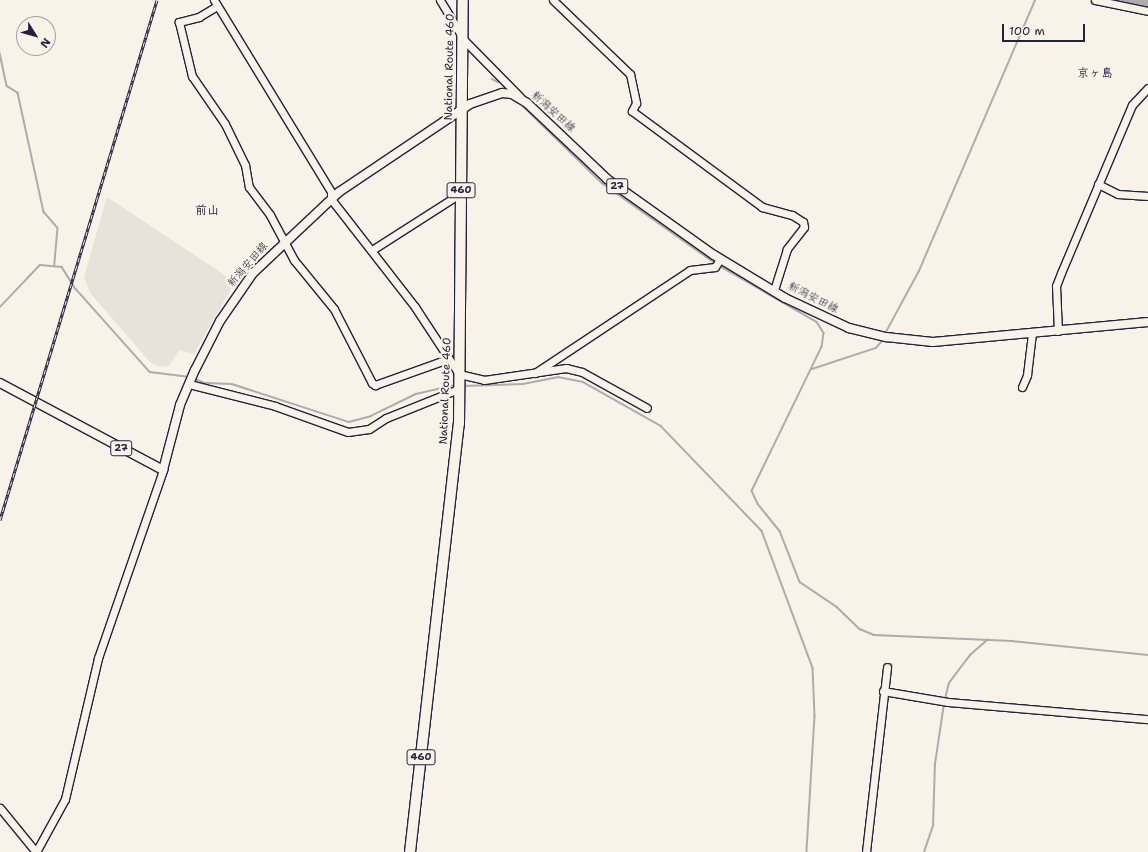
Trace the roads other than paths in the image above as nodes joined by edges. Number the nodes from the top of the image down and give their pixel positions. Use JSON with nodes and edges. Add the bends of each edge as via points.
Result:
{"nodes":[{"id":1,"x":440,"y":0,"type":"edge"},
{"id":2,"x":463,"y":0,"type":"edge"},
{"id":3,"x":553,"y":0,"type":"edge"},
{"id":4,"x":1095,"y":0,"type":"edge"},
{"id":5,"x":216,"y":3,"type":"edge"},
{"id":6,"x":1148,"y":11,"type":"edge"},
{"id":7,"x":464,"y":40,"type":"junction"},
{"id":8,"x":1148,"y":88,"type":"edge"},
{"id":9,"x":520,"y":97,"type":"junction"},
{"id":10,"x":461,"y":112,"type":"junction"},
{"id":11,"x":1098,"y":184,"type":"junction"},
{"id":12,"x":461,"y":193,"type":"junction"},
{"id":13,"x":1148,"y":196,"type":"edge"},
{"id":14,"x":331,"y":199,"type":"junction"},
{"id":15,"x":284,"y":241,"type":"junction"},
{"id":16,"x":372,"y":250,"type":"junction"},
{"id":17,"x":720,"y":259,"type":"junction"},
{"id":18,"x":774,"y":290,"type":"junction"},
{"id":19,"x":1148,"y":322,"type":"edge"},
{"id":20,"x":1058,"y":331,"type":"junction"},
{"id":21,"x":1032,"y":333,"type":"junction"},
{"id":22,"x":448,"y":358,"type":"junction"},
{"id":23,"x":533,"y":374,"type":"junction"},
{"id":24,"x":459,"y":381,"type":"junction"},
{"id":25,"x":0,"y":383,"type":"edge"},
{"id":26,"x":189,"y":384,"type":"junction"},
{"id":27,"x":1022,"y":387,"type":"dead end"},
{"id":28,"x":647,"y":408,"type":"dead end"},
{"id":29,"x":163,"y":470,"type":"junction"},
{"id":30,"x":887,"y":667,"type":"dead end"},
{"id":31,"x":883,"y":691,"type":"junction"},
{"id":32,"x":1148,"y":719,"type":"edge"},
{"id":33,"x":0,"y":808,"type":"edge"},
{"id":34,"x":36,"y":852,"type":"edge"},
{"id":35,"x":410,"y":852,"type":"edge"},
{"id":36,"x":866,"y":852,"type":"edge"}],
"edges":[{"from":1,"to":7,"type":"street"},
{"from":2,"to":7,"type":"highway","name":"National Route 460","number":"460"},
{"from":3,"to":18,"type":"street","via":[[630,74],[636,103],[632,111],[762,207],[792,215],[803,222],[804,227],[787,249]]},
{"from":4,"to":6,"type":"street"},
{"from":5,"to":14,"type":"street","via":[[331,192]]},
{"from":5,"to":15,"type":"street","via":[[199,17],[179,22],[192,76],[225,124],[245,165],[249,188]]},
{"from":7,"to":9,"type":"street"},
{"from":7,"to":10,"type":"highway","name":"National Route 460","number":"460"},
{"from":8,"to":11,"type":"street","via":[[1132,105]]},
{"from":9,"to":10,"type":"main road","name":"新潟安田線","via":[[494,94]]},
{"from":9,"to":17,"type":"main road","name":"新潟安田線","number":"27","via":[[608,179]]},
{"from":10,"to":12,"type":"highway","name":"National Route 460","number":"460"},
{"from":10,"to":14,"type":"main road","name":"新潟安田線"},
{"from":11,"to":13,"type":"street","via":[[1118,194]]},
{"from":11,"to":20,"type":"street","via":[[1056,286]]},
{"from":12,"to":16,"type":"street"},
{"from":12,"to":24,"type":"highway","name":"National Route 460","number":"460"},
{"from":14,"to":15,"type":"main road","name":"新潟安田線"},
{"from":14,"to":16,"type":"street"},
{"from":15,"to":22,"type":"street","via":[[294,260],[334,309],[372,383],[376,385]]},
{"from":15,"to":26,"type":"main road","name":"新潟安田線","via":[[236,295]]},
{"from":16,"to":22,"type":"street","via":[[415,307]]},
{"from":17,"to":18,"type":"main road","name":"新潟安田線","number":"27"},
{"from":17,"to":23,"type":"street","via":[[715,267],[690,270]]},
{"from":18,"to":21,"type":"main road","name":"新潟安田線","number":"27","via":[[833,321],[886,337],[933,342]]},
{"from":19,"to":20,"type":"main road","name":"新潟安田線","number":"27"},
{"from":20,"to":21,"type":"main road","name":"新潟安田線","number":"27"},
{"from":21,"to":27,"type":"street","via":[[1027,375]]},
{"from":22,"to":24,"type":"street"},
{"from":23,"to":24,"type":"street"},
{"from":23,"to":28,"type":"street","via":[[566,368],[582,372]]},
{"from":24,"to":26,"type":"street","via":[[368,429],[348,432],[275,406]]},
{"from":24,"to":35,"type":"highway","name":"National Route 460","number":"460","via":[[459,425]]},
{"from":25,"to":29,"type":"main road","number":"27"},
{"from":26,"to":29,"type":"main road","name":"新潟安田線"},
{"from":29,"to":34,"type":"street","via":[[98,658],[65,800]]},
{"from":30,"to":31,"type":"street"},
{"from":31,"to":32,"type":"street","via":[[948,702]]},
{"from":31,"to":36,"type":"street"},
{"from":33,"to":34,"type":"street"}]}
